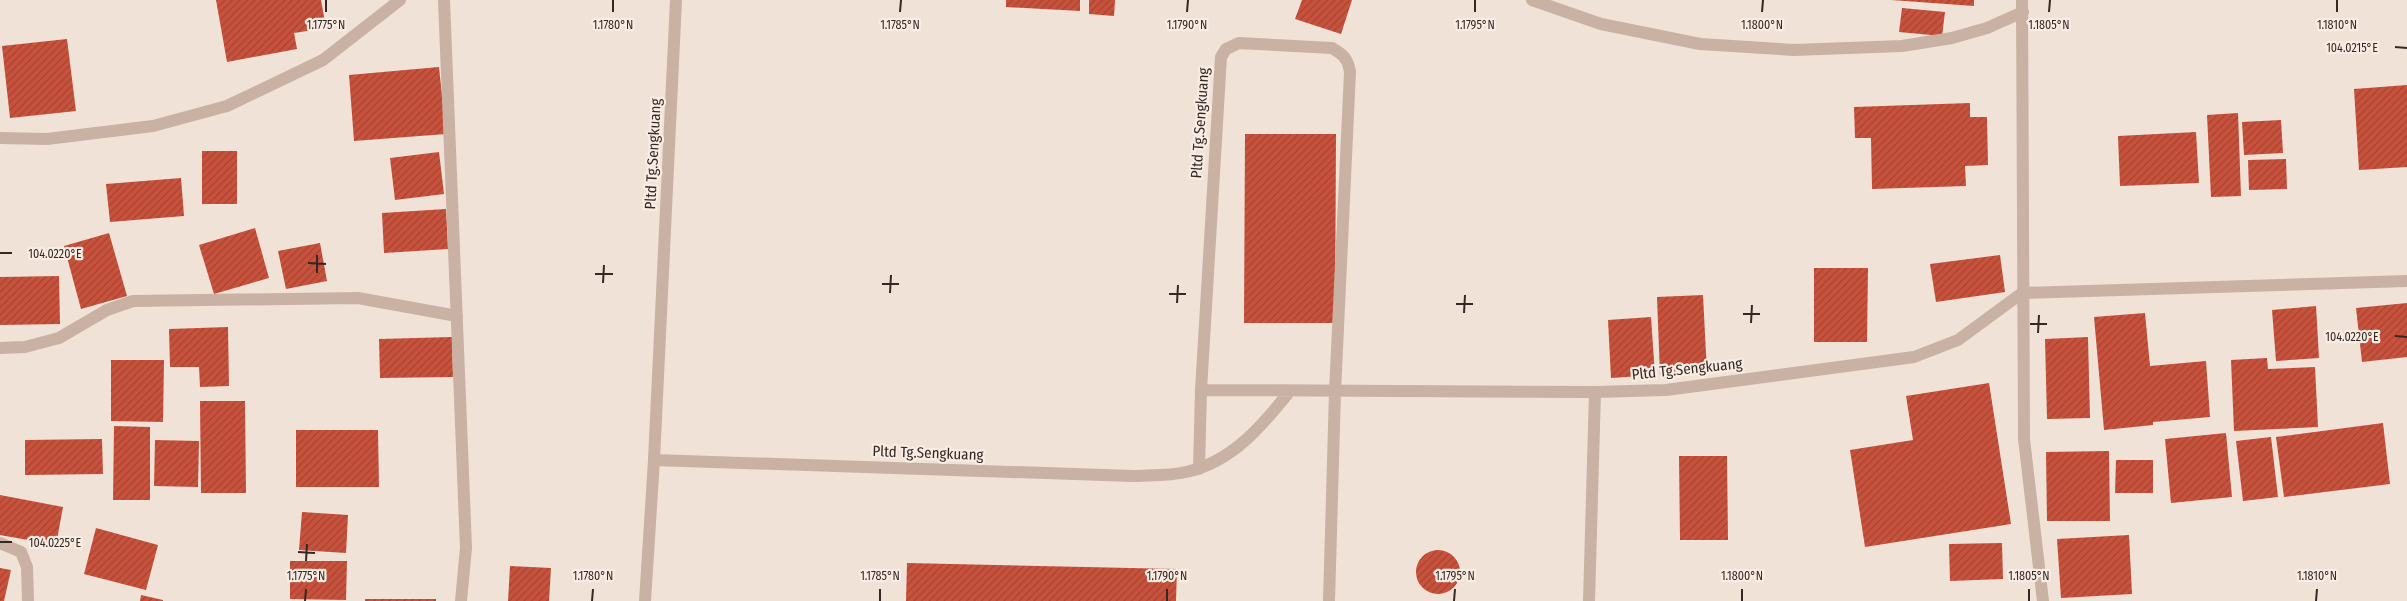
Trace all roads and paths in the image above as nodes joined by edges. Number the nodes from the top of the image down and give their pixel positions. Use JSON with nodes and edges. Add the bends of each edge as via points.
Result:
{"nodes":[{"id":1,"x":400,"y":0,"type":"edge"},
{"id":2,"x":444,"y":0,"type":"edge"},
{"id":3,"x":676,"y":0,"type":"edge"},
{"id":4,"x":1532,"y":0,"type":"edge"},
{"id":5,"x":2022,"y":6,"type":"edge"},
{"id":6,"x":0,"y":138,"type":"edge"},
{"id":7,"x":2407,"y":281,"type":"edge"},
{"id":8,"x":2022,"y":293,"type":"junction"},
{"id":9,"x":457,"y":316,"type":"junction"},
{"id":10,"x":0,"y":348,"type":"edge"},
{"id":11,"x":1201,"y":390,"type":"junction"},
{"id":12,"x":1290,"y":392,"type":"junction"},
{"id":13,"x":1335,"y":392,"type":"junction"},
{"id":14,"x":1595,"y":392,"type":"junction"},
{"id":15,"x":654,"y":460,"type":"junction"},
{"id":16,"x":1199,"y":469,"type":"junction"},
{"id":17,"x":0,"y":543,"type":"edge"},
{"id":18,"x":28,"y":601,"type":"edge"},
{"id":19,"x":461,"y":601,"type":"edge"},
{"id":20,"x":644,"y":601,"type":"edge"},
{"id":21,"x":1329,"y":601,"type":"edge"},
{"id":22,"x":1589,"y":601,"type":"edge"},
{"id":23,"x":2043,"y":601,"type":"edge"}],
"edges":[{"from":1,"to":6,"type":"street","via":[[323,60],[227,106],[153,126],[47,139]]},
{"from":2,"to":9,"type":"street"},
{"from":3,"to":15,"type":"street","name":"Pltd Tg.Sengkuang"},
{"from":4,"to":5,"type":"street","via":[[1601,24],[1700,44],[1794,50],[1902,46],[1952,38],[1987,28]]},
{"from":5,"to":8,"type":"street"},
{"from":7,"to":8,"type":"street"},
{"from":8,"to":14,"type":"street","name":"Pltd Tg.Sengkuang","via":[[1958,340],[1914,357],[1666,390]]},
{"from":8,"to":23,"type":"street","via":[[2024,438]]},
{"from":9,"to":10,"type":"street","via":[[358,298],[133,301],[107,310],[59,338],[26,347]]},
{"from":9,"to":19,"type":"street","via":[[466,548]]},
{"from":11,"to":12,"type":"street","name":"Pltd Tg.Sengkuang"},
{"from":11,"to":13,"type":"street","name":"Pltd Tg.Sengkuang","via":[[1219,65],[1226,49],[1239,43],[1332,48],[1348,61]]},
{"from":11,"to":16,"type":"street","name":"Pltd Tg.Sengkuang"},
{"from":12,"to":13,"type":"street","name":"Pltd Tg.Sengkuang"},
{"from":12,"to":16,"type":"street","name":"Pltd Tg.Sengkuang","via":[[1242,444],[1224,458]]},
{"from":13,"to":14,"type":"street","name":"Pltd Tg.Sengkuang"},
{"from":13,"to":21,"type":"street","name":"Pltd Tg.Sengkuang"},
{"from":14,"to":22,"type":"street"},
{"from":15,"to":16,"type":"street","name":"Pltd Tg.Sengkuang","via":[[1133,476],[1185,473]]},
{"from":15,"to":20,"type":"street","name":"Pltd Tg.Sengkuang"},
{"from":17,"to":18,"type":"street","via":[[21,552],[27,567]]}]}
